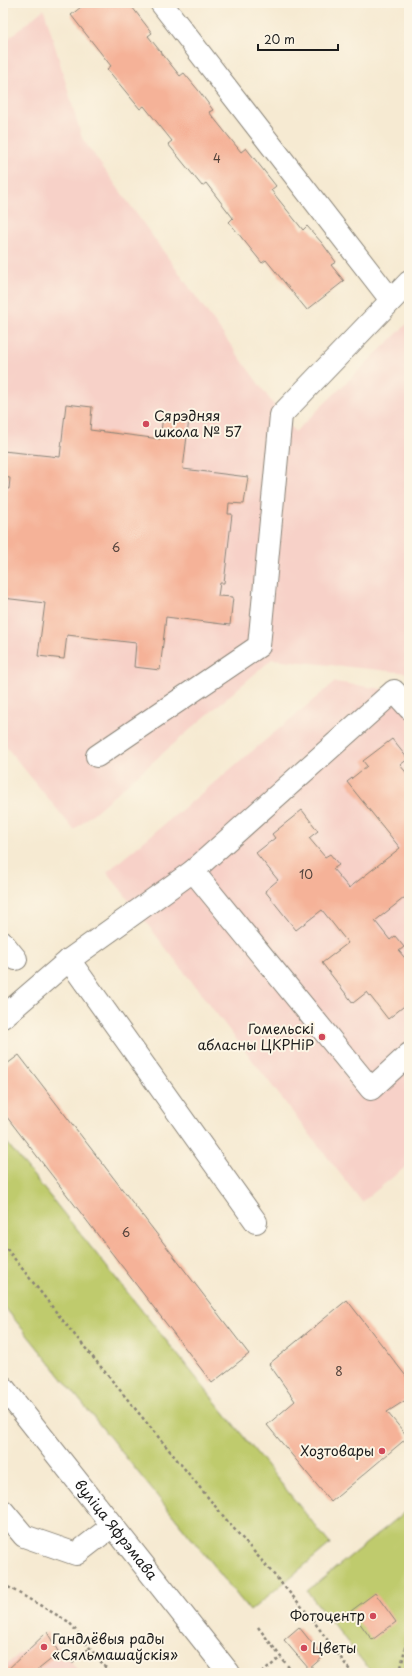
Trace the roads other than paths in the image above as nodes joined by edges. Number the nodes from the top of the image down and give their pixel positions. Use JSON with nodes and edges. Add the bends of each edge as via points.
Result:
{"nodes":[{"id":1,"x":161,"y":3,"type":"edge"},
{"id":2,"x":409,"y":282,"type":"edge"},
{"id":3,"x":391,"y":300,"type":"junction"},
{"id":4,"x":409,"y":708,"type":"edge"},
{"id":5,"x":97,"y":756,"type":"dead end"},
{"id":6,"x":193,"y":871,"type":"junction"},
{"id":7,"x":69,"y":960,"type":"junction"},
{"id":8,"x":3,"y":1017,"type":"edge"},
{"id":9,"x":409,"y":1054,"type":"edge"},
{"id":10,"x":256,"y":1222,"type":"dead end"},
{"id":11,"x":3,"y":1387,"type":"edge"},
{"id":12,"x":3,"y":1511,"type":"edge"},
{"id":13,"x":112,"y":1526,"type":"junction"},
{"id":14,"x":230,"y":1673,"type":"edge"}],
"edges":[{"from":1,"to":3,"type":"main road"},
{"from":2,"to":3,"type":"main road"},
{"from":3,"to":5,"type":"main road","via":[[281,414],[259,646]]},
{"from":4,"to":6,"type":"main road","via":[[394,691]]},
{"from":6,"to":7,"type":"main road"},
{"from":6,"to":9,"type":"main road","via":[[371,1089]]},
{"from":7,"to":8,"type":"main road"},
{"from":7,"to":10,"type":"main road"},
{"from":11,"to":13,"type":"main road","name":"вуліца Яфрэмава"},
{"from":12,"to":13,"type":"main road","via":[[24,1536],[76,1554]]},
{"from":13,"to":14,"type":"main road","name":"вуліца Яфрэмава"}]}
